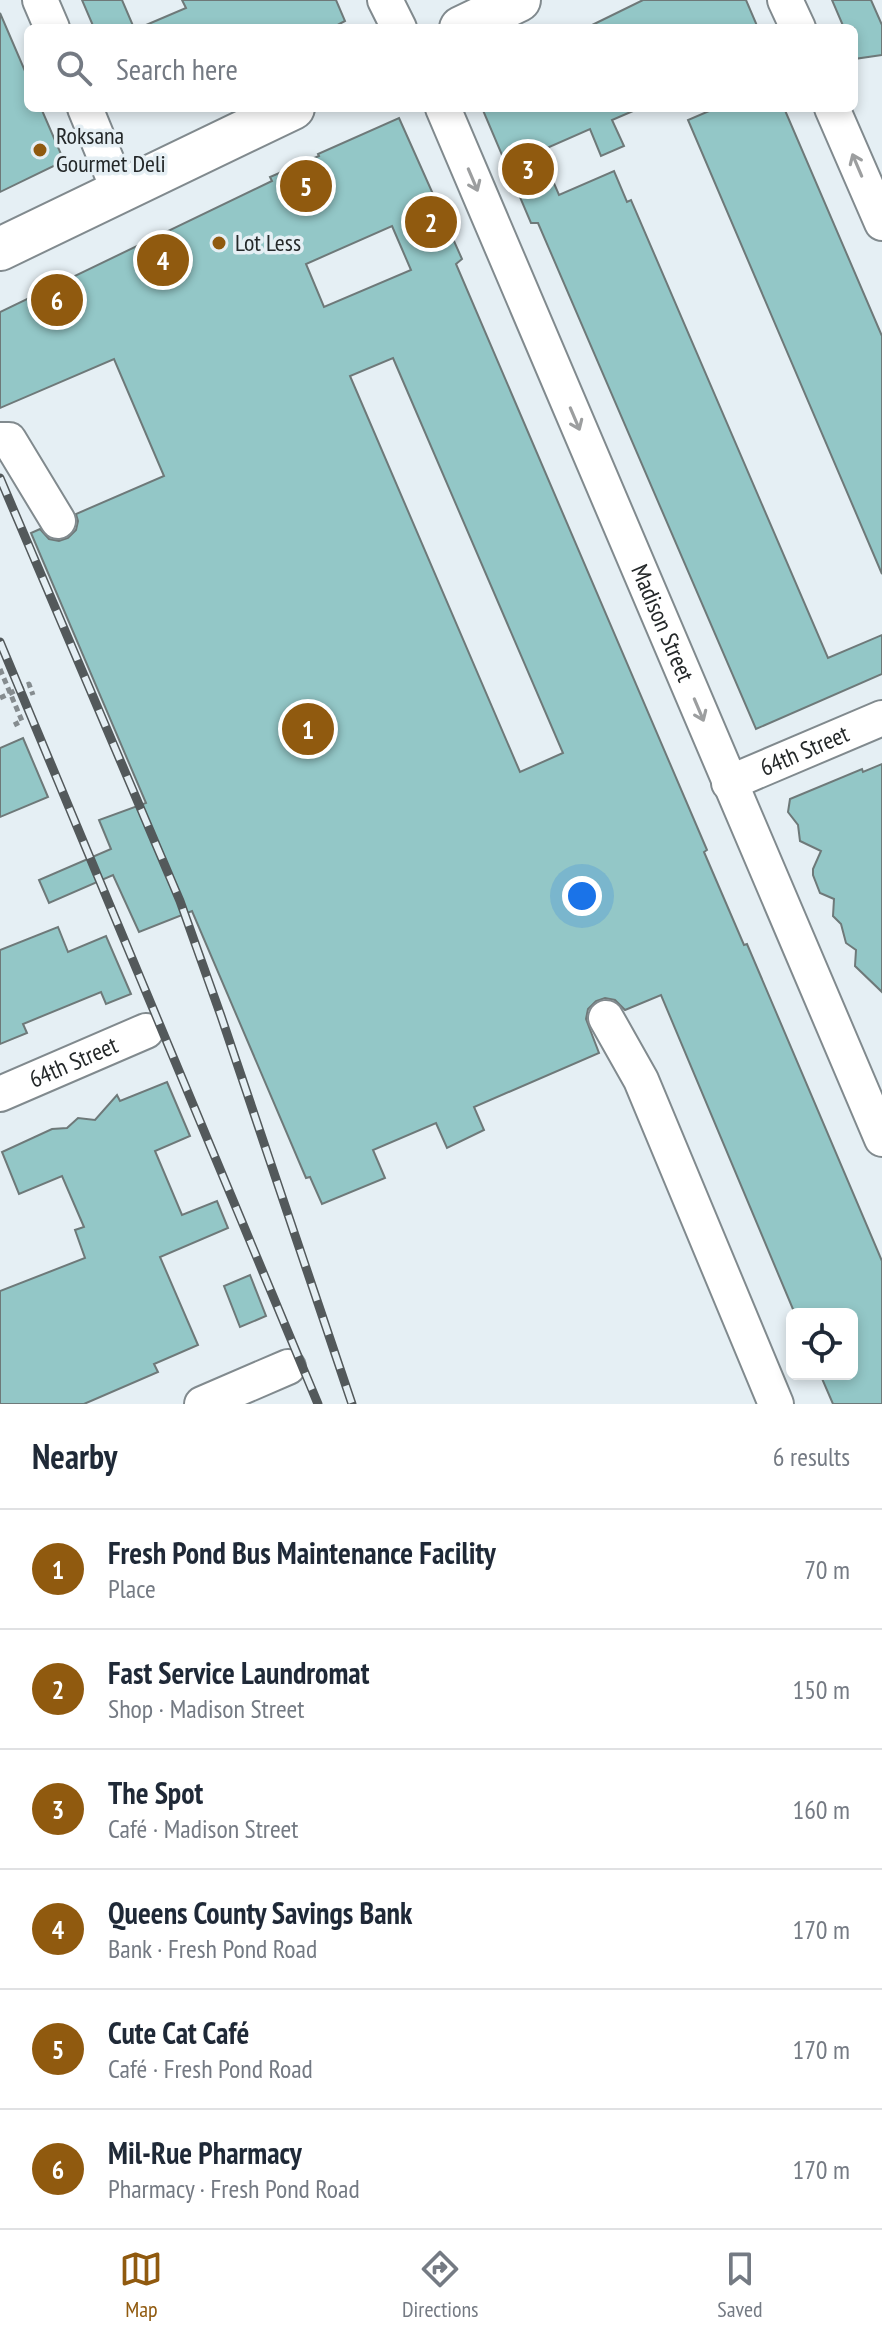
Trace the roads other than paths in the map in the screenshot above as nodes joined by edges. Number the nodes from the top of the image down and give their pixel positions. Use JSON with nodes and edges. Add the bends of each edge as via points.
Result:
{"nodes":[{"id":1,"x":40,"y":0,"type":"edge"},
{"id":2,"x":385,"y":0,"type":"edge"},
{"id":3,"x":519,"y":0,"type":"edge"},
{"id":4,"x":785,"y":0,"type":"edge"},
{"id":5,"x":50,"y":24,"type":"edge"},
{"id":6,"x":397,"y":24,"type":"edge"},
{"id":7,"x":469,"y":24,"type":"edge"},
{"id":8,"x":796,"y":24,"type":"edge"},
{"id":9,"x":87,"y":112,"type":"edge"},
{"id":10,"x":285,"y":112,"type":"edge"},
{"id":11,"x":445,"y":112,"type":"edge"},
{"id":12,"x":834,"y":112,"type":"edge"},
{"id":13,"x":119,"y":191,"type":"junction"},
{"id":14,"x":882,"y":223,"type":"edge"},
{"id":15,"x":0,"y":249,"type":"edge"},
{"id":16,"x":0,"y":440,"type":"edge"},
{"id":17,"x":58,"y":521,"type":"dead end"},
{"id":18,"x":882,"y":718,"type":"edge"},
{"id":19,"x":729,"y":783,"type":"junction"},
{"id":20,"x":606,"y":1018,"type":"dead end"},
{"id":21,"x":146,"y":1031,"type":"dead end"},
{"id":22,"x":0,"y":1094,"type":"edge"},
{"id":23,"x":882,"y":1139,"type":"edge"},
{"id":24,"x":288,"y":1367,"type":"dead end"},
{"id":25,"x":202,"y":1404,"type":"edge"},
{"id":26,"x":776,"y":1404,"type":"edge"}],
"edges":[{"from":1,"to":5,"type":"street"},
{"from":2,"to":6,"type":"street"},
{"from":3,"to":7,"type":"main road"},
{"from":4,"to":8,"type":"street"},
{"from":9,"to":13,"type":"street"},
{"from":10,"to":13,"type":"main road"},
{"from":11,"to":19,"type":"street","name":"Madison Street","one_way":true},
{"from":14,"to":12,"type":"street","one_way":true},
{"from":13,"to":15,"type":"main road"},
{"from":16,"to":17,"type":"street","via":[[9,440]]},
{"from":18,"to":19,"type":"street","name":"64th Street"},
{"from":19,"to":23,"type":"street","name":"Madison Street"},
{"from":20,"to":26,"type":"street","via":[[641,1080]]},
{"from":21,"to":22,"type":"street","name":"64th Street"},
{"from":24,"to":25,"type":"street"}]}
